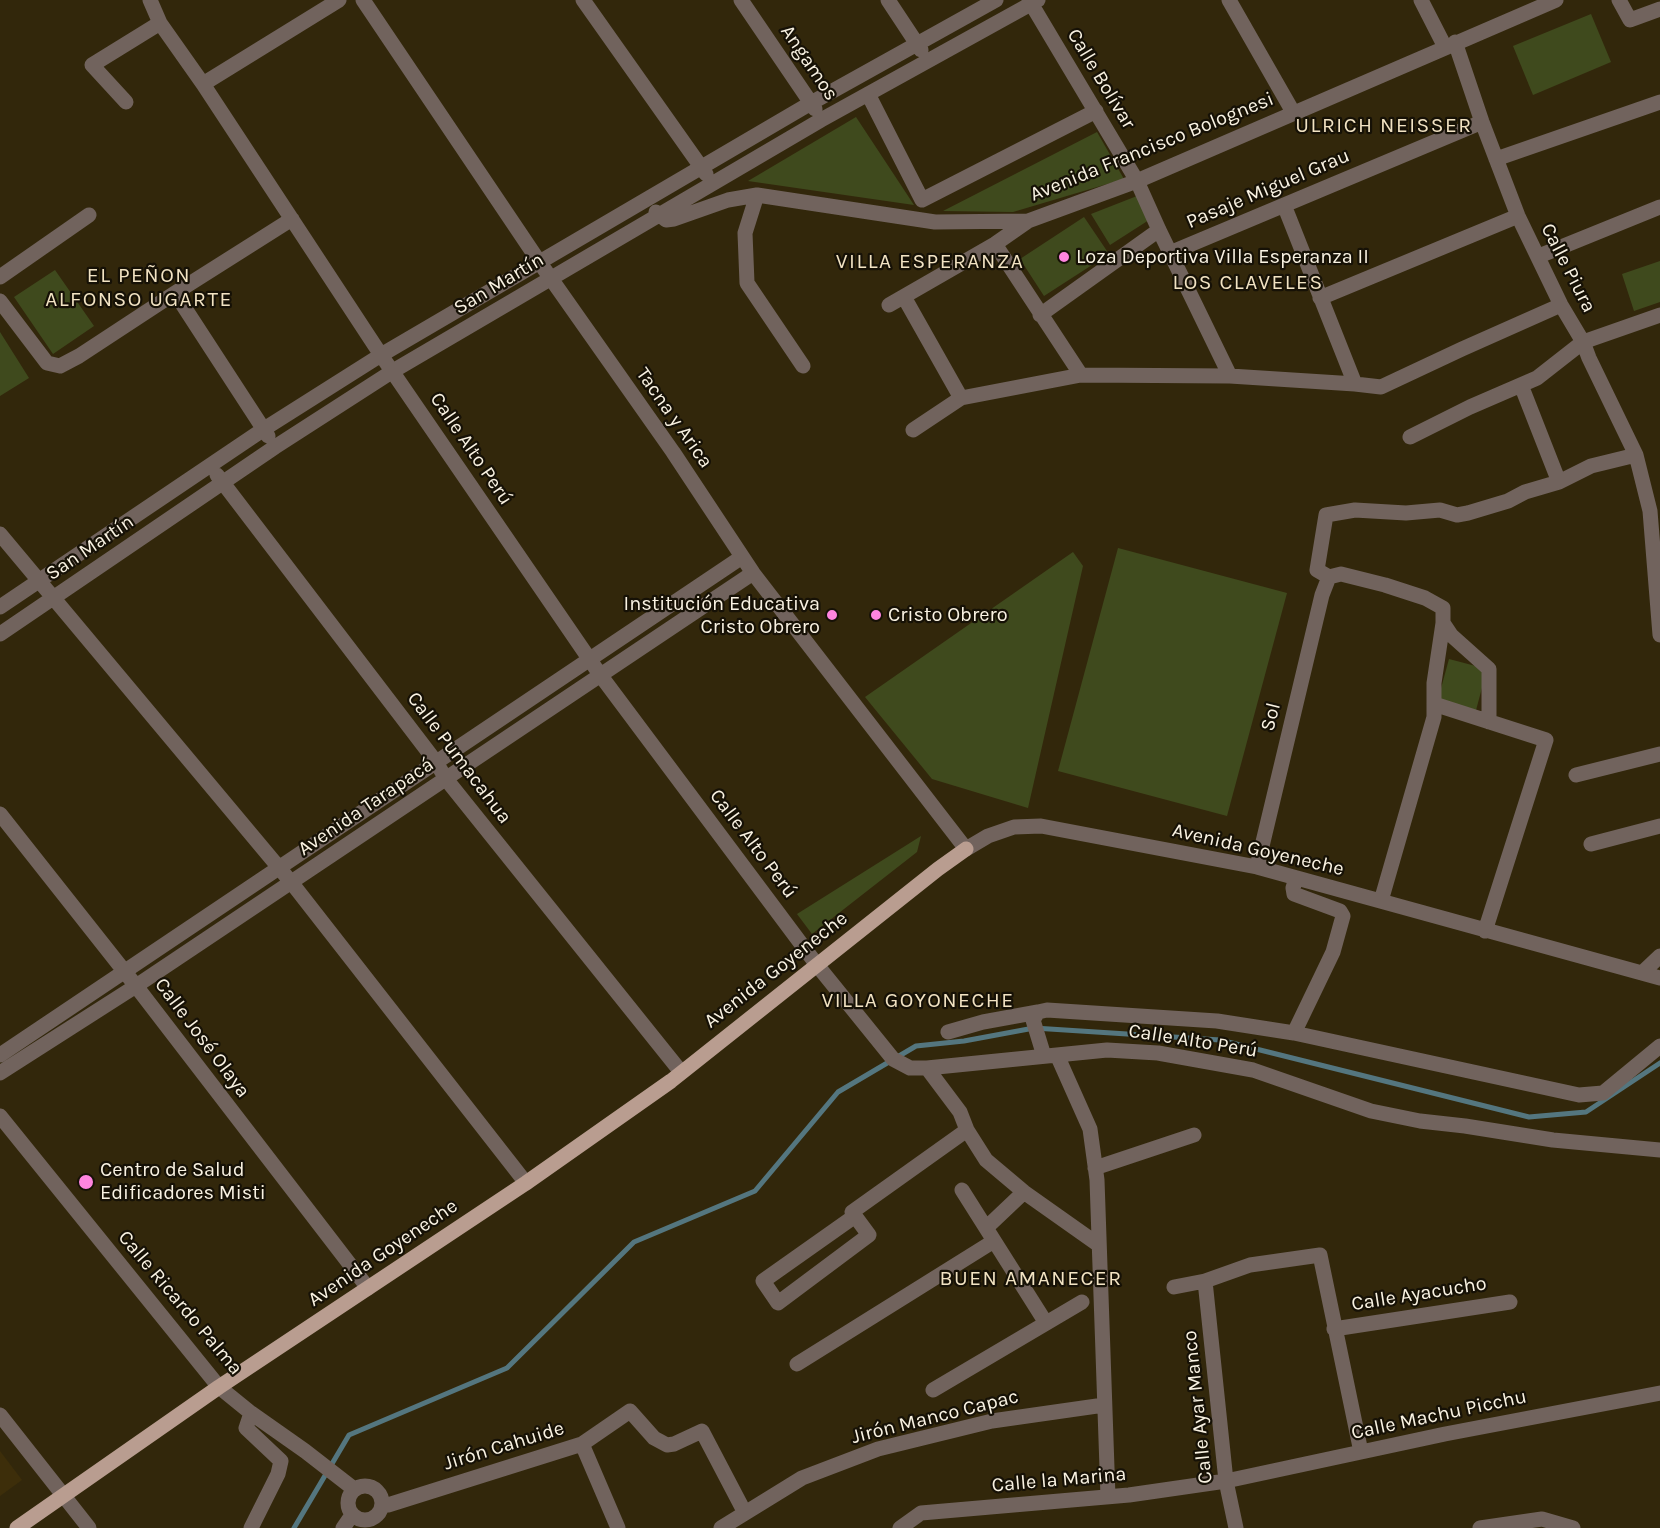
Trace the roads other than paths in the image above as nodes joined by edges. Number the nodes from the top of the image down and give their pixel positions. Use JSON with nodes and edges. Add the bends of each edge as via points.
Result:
{"nodes":[{"id":1,"x":150,"y":0,"type":"edge"},
{"id":2,"x":339,"y":0,"type":"edge"},
{"id":3,"x":363,"y":0,"type":"edge"},
{"id":4,"x":583,"y":0,"type":"edge"},
{"id":5,"x":741,"y":0,"type":"edge"},
{"id":6,"x":888,"y":0,"type":"edge"},
{"id":7,"x":996,"y":0,"type":"edge"},
{"id":8,"x":1229,"y":0,"type":"edge"},
{"id":9,"x":1421,"y":0,"type":"edge"},
{"id":10,"x":1556,"y":0,"type":"edge"},
{"id":11,"x":1619,"y":0,"type":"edge"},
{"id":12,"x":1033,"y":1,"type":"edge"},
{"id":13,"x":1660,"y":9,"type":"edge"},
{"id":14,"x":160,"y":23,"type":"junction"},
{"id":15,"x":916,"y":43,"type":"junction"},
{"id":16,"x":1450,"y":44,"type":"junction"},
{"id":17,"x":929,"y":61,"type":"junction"},
{"id":18,"x":203,"y":84,"type":"junction"},
{"id":19,"x":868,"y":94,"type":"junction"},
{"id":20,"x":126,"y":102,"type":"dead end"},
{"id":21,"x":1660,"y":102,"type":"edge"},
{"id":22,"x":811,"y":103,"type":"junction"},
{"id":23,"x":1096,"y":111,"type":"junction"},
{"id":24,"x":1293,"y":112,"type":"junction"},
{"id":25,"x":821,"y":120,"type":"junction"},
{"id":26,"x":1482,"y":122,"type":"junction"},
{"id":27,"x":1496,"y":159,"type":"junction"},
{"id":28,"x":702,"y":167,"type":"junction"},
{"id":29,"x":1137,"y":181,"type":"junction"},
{"id":30,"x":714,"y":184,"type":"junction"},
{"id":31,"x":757,"y":195,"type":"junction"},
{"id":32,"x":648,"y":200,"type":"junction"},
{"id":33,"x":1284,"y":205,"type":"junction"},
{"id":34,"x":1660,"y":207,"type":"edge"},
{"id":35,"x":89,"y":215,"type":"dead end"},
{"id":36,"x":659,"y":216,"type":"junction"},
{"id":37,"x":1518,"y":216,"type":"junction"},
{"id":38,"x":292,"y":219,"type":"junction"},
{"id":39,"x":1028,"y":221,"type":"junction"},
{"id":40,"x":1159,"y":230,"type":"junction"},
{"id":41,"x":994,"y":244,"type":"junction"},
{"id":42,"x":1170,"y":253,"type":"junction"},
{"id":43,"x":1539,"y":256,"type":"junction"},
{"id":44,"x":540,"y":263,"type":"junction"},
{"id":45,"x":0,"y":277,"type":"edge"},
{"id":46,"x":550,"y":278,"type":"junction"},
{"id":47,"x":175,"y":293,"type":"junction"},
{"id":48,"x":904,"y":297,"type":"junction"},
{"id":49,"x":1320,"y":298,"type":"junction"},
{"id":50,"x":0,"y":301,"type":"edge"},
{"id":51,"x":889,"y":305,"type":"dead end"},
{"id":52,"x":1561,"y":305,"type":"junction"},
{"id":53,"x":1040,"y":315,"type":"junction"},
{"id":54,"x":1660,"y":315,"type":"edge"},
{"id":55,"x":1583,"y":342,"type":"junction"},
{"id":56,"x":381,"y":355,"type":"junction"},
{"id":57,"x":803,"y":366,"type":"dead end"},
{"id":58,"x":393,"y":371,"type":"junction"},
{"id":59,"x":1081,"y":375,"type":"junction"},
{"id":60,"x":1230,"y":376,"type":"junction"},
{"id":61,"x":1355,"y":384,"type":"junction"},
{"id":62,"x":1521,"y":384,"type":"junction"},
{"id":63,"x":961,"y":398,"type":"junction"},
{"id":64,"x":264,"y":429,"type":"junction"},
{"id":65,"x":914,"y":430,"type":"dead end"},
{"id":66,"x":1410,"y":437,"type":"dead end"},
{"id":67,"x":275,"y":447,"type":"junction"},
{"id":68,"x":1636,"y":455,"type":"junction"},
{"id":69,"x":210,"y":465,"type":"junction"},
{"id":70,"x":223,"y":483,"type":"junction"},
{"id":71,"x":1559,"y":483,"type":"junction"},
{"id":72,"x":1660,"y":497,"type":"edge"},
{"id":73,"x":1650,"y":511,"type":"junction"},
{"id":74,"x":0,"y":534,"type":"edge"},
{"id":75,"x":742,"y":558,"type":"junction"},
{"id":76,"x":753,"y":573,"type":"junction"},
{"id":77,"x":1329,"y":577,"type":"junction"},
{"id":78,"x":39,"y":582,"type":"junction"},
{"id":79,"x":53,"y":598,"type":"junction"},
{"id":80,"x":0,"y":607,"type":"edge"},
{"id":81,"x":1443,"y":623,"type":"junction"},
{"id":82,"x":0,"y":634,"type":"edge"},
{"id":83,"x":1660,"y":635,"type":"edge"},
{"id":84,"x":590,"y":660,"type":"junction"},
{"id":85,"x":601,"y":676,"type":"junction"},
{"id":86,"x":1434,"y":704,"type":"junction"},
{"id":87,"x":1489,"y":722,"type":"junction"},
{"id":88,"x":1660,"y":754,"type":"edge"},
{"id":89,"x":436,"y":762,"type":"junction"},
{"id":90,"x":1576,"y":776,"type":"dead end"},
{"id":91,"x":446,"y":779,"type":"junction"},
{"id":92,"x":0,"y":814,"type":"edge"},
{"id":93,"x":1660,"y":826,"type":"edge"},
{"id":94,"x":1591,"y":844,"type":"dead end"},
{"id":95,"x":966,"y":849,"type":"junction"},
{"id":96,"x":1257,"y":867,"type":"junction"},
{"id":97,"x":279,"y":868,"type":"junction"},
{"id":98,"x":1296,"y":878,"type":"junction"},
{"id":99,"x":291,"y":882,"type":"junction"},
{"id":100,"x":1381,"y":901,"type":"junction"},
{"id":101,"x":1485,"y":931,"type":"junction"},
{"id":102,"x":1660,"y":956,"type":"edge"},
{"id":103,"x":817,"y":965,"type":"junction"},
{"id":104,"x":125,"y":972,"type":"junction"},
{"id":105,"x":1642,"y":973,"type":"junction"},
{"id":106,"x":1660,"y":978,"type":"edge"},
{"id":107,"x":136,"y":986,"type":"junction"},
{"id":108,"x":1036,"y":1016,"type":"junction"},
{"id":109,"x":948,"y":1032,"type":"dead end"},
{"id":110,"x":1294,"y":1033,"type":"junction"},
{"id":111,"x":1660,"y":1046,"type":"edge"},
{"id":112,"x":0,"y":1055,"type":"edge"},
{"id":113,"x":1050,"y":1055,"type":"junction"},
{"id":114,"x":927,"y":1068,"type":"junction"},
{"id":115,"x":681,"y":1072,"type":"junction"},
{"id":116,"x":0,"y":1073,"type":"edge"},
{"id":117,"x":0,"y":1116,"type":"edge"},
{"id":118,"x":967,"y":1130,"type":"junction"},
{"id":119,"x":1194,"y":1135,"type":"dead end"},
{"id":120,"x":1660,"y":1150,"type":"edge"},
{"id":121,"x":1095,"y":1168,"type":"junction"},
{"id":122,"x":526,"y":1183,"type":"junction"},
{"id":123,"x":962,"y":1190,"type":"dead end"},
{"id":124,"x":1024,"y":1192,"type":"junction"},
{"id":125,"x":855,"y":1216,"type":"junction"},
{"id":126,"x":990,"y":1234,"type":"junction"},
{"id":127,"x":1098,"y":1245,"type":"junction"},
{"id":128,"x":1205,"y":1281,"type":"junction"},
{"id":129,"x":1174,"y":1287,"type":"dead end"},
{"id":130,"x":368,"y":1288,"type":"junction"},
{"id":131,"x":1082,"y":1302,"type":"dead end"},
{"id":132,"x":1510,"y":1302,"type":"dead end"},
{"id":133,"x":1046,"y":1323,"type":"junction"},
{"id":134,"x":1334,"y":1329,"type":"junction"},
{"id":135,"x":797,"y":1364,"type":"dead end"},
{"id":136,"x":219,"y":1387,"type":"junction"},
{"id":137,"x":933,"y":1390,"type":"dead end"},
{"id":138,"x":1660,"y":1393,"type":"edge"},
{"id":139,"x":1104,"y":1405,"type":"junction"},
{"id":140,"x":251,"y":1413,"type":"junction"},
{"id":141,"x":0,"y":1415,"type":"edge"},
{"id":142,"x":582,"y":1444,"type":"junction"},
{"id":143,"x":1362,"y":1452,"type":"junction"},
{"id":144,"x":1226,"y":1481,"type":"junction"},
{"id":145,"x":354,"y":1489,"type":"junction"},
{"id":146,"x":64,"y":1496,"type":"junction"},
{"id":147,"x":1108,"y":1497,"type":"junction"},
{"id":148,"x":382,"y":1504,"type":"junction"},
{"id":149,"x":745,"y":1513,"type":"junction"},
{"id":150,"x":352,"y":1515,"type":"junction"},
{"id":151,"x":17,"y":1528,"type":"edge"},
{"id":152,"x":89,"y":1528,"type":"edge"},
{"id":153,"x":251,"y":1528,"type":"edge"},
{"id":154,"x":343,"y":1528,"type":"edge"},
{"id":155,"x":618,"y":1528,"type":"edge"},
{"id":156,"x":721,"y":1528,"type":"edge"},
{"id":157,"x":900,"y":1528,"type":"edge"},
{"id":158,"x":1236,"y":1528,"type":"edge"},
{"id":159,"x":1480,"y":1528,"type":"edge"},
{"id":160,"x":1573,"y":1528,"type":"edge"}],
"edges":[{"from":1,"to":14,"type":"street","name":"Calle Alto Perú"},
{"from":2,"to":18,"type":"street"},
{"from":3,"to":44,"type":"street","name":"Tacna y Arica"},
{"from":4,"to":28,"type":"street"},
{"from":5,"to":22,"type":"street","name":"Angamos"},
{"from":6,"to":15,"type":"street"},
{"from":7,"to":15,"type":"street","name":"San Martín"},
{"from":8,"to":24,"type":"street"},
{"from":9,"to":16,"type":"street","name":"Calle Piura"},
{"from":10,"to":16,"type":"street","name":"Avenida Francisco Bolognesi"},
{"from":11,"to":13,"type":"street","via":[[1629,20]]},
{"from":12,"to":17,"type":"street","name":"San Martín"},
{"from":12,"to":23,"type":"street","name":"Calle Bolívar"},
{"from":14,"to":18,"type":"street","name":"Calle Alto Perú"},
{"from":14,"to":20,"type":"street","via":[[92,65]]},
{"from":15,"to":17,"type":"street"},
{"from":15,"to":22,"type":"street","name":"San Martín"},
{"from":16,"to":24,"type":"street","name":"Avenida Francisco Bolognesi"},
{"from":16,"to":26,"type":"street","name":"Calle Piura"},
{"from":17,"to":19,"type":"street","name":"San Martín"},
{"from":18,"to":38,"type":"street","name":"Calle Alto Perú"},
{"from":19,"to":23,"type":"street","via":[[922,200]]},
{"from":19,"to":25,"type":"street","name":"San Martín"},
{"from":21,"to":27,"type":"street"},
{"from":22,"to":25,"type":"street","name":"Angamos"},
{"from":22,"to":28,"type":"street","name":"San Martín"},
{"from":23,"to":29,"type":"street","name":"Calle Bolívar"},
{"from":24,"to":29,"type":"street","name":"Avenida Francisco Bolognesi"},
{"from":25,"to":30,"type":"street","name":"San Martín"},
{"from":26,"to":27,"type":"street","name":"Calle Piura"},
{"from":26,"to":33,"type":"street","name":"Pasaje Miguel Grau"},
{"from":27,"to":37,"type":"street","name":"Calle Piura"},
{"from":28,"to":30,"type":"street"},
{"from":28,"to":32,"type":"street","name":"San Martín"},
{"from":29,"to":39,"type":"street","name":"Avenida Francisco Bolognesi"},
{"from":29,"to":40,"type":"street","name":"Calle Bolívar"},
{"from":30,"to":36,"type":"street","name":"San Martín"},
{"from":31,"to":36,"type":"street","name":"Avenida Francisco Bolognesi","via":[[728,200],[674,219]]},
{"from":31,"to":39,"type":"street","name":"Avenida Francisco Bolognesi","via":[[935,222]]},
{"from":31,"to":57,"type":"street","via":[[745,233],[747,283]]},
{"from":32,"to":36,"type":"street"},
{"from":32,"to":44,"type":"street","name":"San Martín"},
{"from":33,"to":42,"type":"street","name":"Pasaje Miguel Grau"},
{"from":33,"to":49,"type":"street"},
{"from":34,"to":43,"type":"street"},
{"from":35,"to":45,"type":"street"},
{"from":36,"to":46,"type":"street","name":"San Martín"},
{"from":37,"to":43,"type":"street","name":"Calle Piura"},
{"from":37,"to":49,"type":"street"},
{"from":38,"to":47,"type":"street"},
{"from":38,"to":56,"type":"street","name":"Calle Alto Perú"},
{"from":39,"to":41,"type":"street"},
{"from":40,"to":42,"type":"street","name":"Calle Bolívar"},
{"from":40,"to":53,"type":"street"},
{"from":41,"to":48,"type":"street"},
{"from":41,"to":53,"type":"street"},
{"from":42,"to":60,"type":"street","name":"Calle Bolívar"},
{"from":43,"to":52,"type":"street","name":"Calle Piura"},
{"from":44,"to":46,"type":"street","name":"Tacna y Arica"},
{"from":44,"to":56,"type":"street","name":"San Martín"},
{"from":46,"to":58,"type":"street","name":"San Martín"},
{"from":46,"to":75,"type":"street","name":"Tacna y Arica","via":[[673,452]]},
{"from":47,"to":50,"type":"street","via":[[60,366],[47,363]]},
{"from":47,"to":64,"type":"street"},
{"from":48,"to":51,"type":"street"},
{"from":48,"to":63,"type":"street"},
{"from":49,"to":61,"type":"street"},
{"from":52,"to":55,"type":"street","name":"Calle Piura"},
{"from":52,"to":61,"type":"street","via":[[1381,387]]},
{"from":53,"to":59,"type":"street"},
{"from":54,"to":55,"type":"street"},
{"from":55,"to":62,"type":"street","via":[[1537,378]]},
{"from":55,"to":68,"type":"street","name":"Calle Piura"},
{"from":56,"to":58,"type":"street","name":"Calle Alto Perú"},
{"from":56,"to":64,"type":"street","name":"San Martín"},
{"from":58,"to":67,"type":"street","name":"San Martín"},
{"from":58,"to":84,"type":"street","name":"Calle Alto Perú"},
{"from":59,"to":60,"type":"street"},
{"from":59,"to":63,"type":"street"},
{"from":60,"to":61,"type":"street"},
{"from":62,"to":66,"type":"street"},
{"from":62,"to":71,"type":"street"},
{"from":63,"to":65,"type":"street"},
{"from":64,"to":67,"type":"street"},
{"from":64,"to":69,"type":"street","name":"San Martín"},
{"from":67,"to":70,"type":"street","name":"San Martín"},
{"from":68,"to":71,"type":"street","via":[[1591,466]]},
{"from":68,"to":73,"type":"street","name":"Calle Piura"},
{"from":69,"to":70,"type":"street","name":"Calle Pumacahua"},
{"from":69,"to":78,"type":"street","name":"San Martín"},
{"from":70,"to":79,"type":"street","name":"San Martín"},
{"from":70,"to":89,"type":"street","name":"Calle Pumacahua"},
{"from":71,"to":77,"type":"street","via":[[1457,515],[1440,510],[1354,510],[1326,515],[1317,570]]},
{"from":72,"to":73,"type":"street"},
{"from":73,"to":83,"type":"street","name":"Calle Piura"},
{"from":74,"to":78,"type":"street"},
{"from":75,"to":76,"type":"street","name":"Tacna y Arica"},
{"from":75,"to":84,"type":"street","name":"Avenida Tarapacá"},
{"from":76,"to":85,"type":"street","name":"Avenida Tarapacá"},
{"from":76,"to":95,"type":"street","name":"Tacna y Arica"},
{"from":77,"to":81,"type":"street","via":[[1341,574],[1425,598],[1443,608]]},
{"from":77,"to":96,"type":"street","name":"Sol"},
{"from":78,"to":79,"type":"street"},
{"from":78,"to":80,"type":"street","name":"San Martín"},
{"from":79,"to":82,"type":"street","name":"San Martín"},
{"from":79,"to":97,"type":"street"},
{"from":81,"to":86,"type":"street"},
{"from":81,"to":87,"type":"street","via":[[1489,669]]},
{"from":84,"to":85,"type":"street","name":"Calle Alto Perú"},
{"from":84,"to":89,"type":"street","name":"Avenida Tarapacá"},
{"from":85,"to":91,"type":"street","name":"Avenida Tarapacá"},
{"from":85,"to":103,"type":"street","name":"Calle Alto Perú"},
{"from":86,"to":87,"type":"street"},
{"from":86,"to":100,"type":"street","via":[[1434,717]]},
{"from":87,"to":101,"type":"street","via":[[1546,740]]},
{"from":88,"to":90,"type":"street"},
{"from":89,"to":91,"type":"street","name":"Calle Pumacahua"},
{"from":89,"to":97,"type":"street","name":"Avenida Tarapacá"},
{"from":91,"to":99,"type":"street","name":"Avenida Tarapacá"},
{"from":91,"to":115,"type":"street","name":"Calle Pumacahua"},
{"from":92,"to":104,"type":"street","name":"Calle José Olaya"},
{"from":93,"to":94,"type":"street"},
{"from":95,"to":96,"type":"street","name":"Avenida Goyeneche","via":[[1014,826],[1041,826]]},
{"from":95,"to":103,"type":"main road","name":"Avenida Goyeneche"},
{"from":96,"to":98,"type":"street","name":"Avenida Goyeneche"},
{"from":97,"to":99,"type":"street"},
{"from":97,"to":104,"type":"street","name":"Avenida Tarapacá"},
{"from":98,"to":100,"type":"street","name":"Avenida Goyeneche"},
{"from":98,"to":110,"type":"street","via":[[1294,894],[1340,911],[1342,921],[1333,952]]},
{"from":99,"to":107,"type":"street","name":"Avenida Tarapacá"},
{"from":99,"to":122,"type":"street"},
{"from":100,"to":101,"type":"street","name":"Avenida Goyeneche"},
{"from":101,"to":105,"type":"street","name":"Avenida Goyeneche"},
{"from":102,"to":105,"type":"street"},
{"from":103,"to":114,"type":"street","name":"Calle Alto Perú","via":[[893,1059],[909,1068]]},
{"from":103,"to":115,"type":"main road","name":"Avenida Goyeneche"},
{"from":104,"to":107,"type":"street","name":"Calle José Olaya"},
{"from":104,"to":112,"type":"street","name":"Avenida Tarapacá"},
{"from":105,"to":106,"type":"street","name":"Avenida Goyeneche"},
{"from":107,"to":116,"type":"street","name":"Avenida Tarapacá"},
{"from":107,"to":130,"type":"street","name":"Calle José Olaya"},
{"from":108,"to":109,"type":"street","via":[[983,1022]]},
{"from":108,"to":110,"type":"street","via":[[1047,1011],[1217,1021]]},
{"from":108,"to":113,"type":"street","via":[[1037,1036]]},
{"from":110,"to":111,"type":"street","via":[[1579,1095],[1603,1093]]},
{"from":113,"to":114,"type":"street","name":"Calle Alto Perú"},
{"from":113,"to":120,"type":"street","name":"Calle Alto Perú","via":[[1107,1050],[1158,1053],[1253,1070],[1371,1111],[1419,1121]]},
{"from":113,"to":121,"type":"street","via":[[1090,1129]]},
{"from":114,"to":118,"type":"street","via":[[960,1112]]},
{"from":115,"to":122,"type":"main road","name":"Avenida Goyeneche"},
{"from":117,"to":136,"type":"street","name":"Calle Ricardo Palma"},
{"from":118,"to":124,"type":"street","via":[[986,1160]]},
{"from":118,"to":125,"type":"street","via":[[852,1212]]},
{"from":119,"to":121,"type":"street"},
{"from":121,"to":127,"type":"street"},
{"from":122,"to":130,"type":"main road","name":"Avenida Goyeneche"},
{"from":123,"to":126,"type":"street"},
{"from":124,"to":126,"type":"street"},
{"from":124,"to":127,"type":"street"},
{"from":125,"to":125,"type":"street","via":[[763,1281],[778,1303],[869,1235]]},
{"from":126,"to":133,"type":"street"},
{"from":126,"to":135,"type":"street"},
{"from":127,"to":139,"type":"street"},
{"from":128,"to":129,"type":"street"},
{"from":128,"to":134,"type":"street","via":[[1250,1265],[1320,1255]]},
{"from":128,"to":144,"type":"street","name":"Calle Ayar Manco"},
{"from":130,"to":136,"type":"main road","name":"Avenida Goyeneche"},
{"from":131,"to":133,"type":"street"},
{"from":132,"to":134,"type":"street","name":"Calle Ayacucho"},
{"from":133,"to":137,"type":"street"},
{"from":134,"to":143,"type":"street"},
{"from":136,"to":140,"type":"street","name":"Calle Ricardo Palma"},
{"from":136,"to":146,"type":"main road","name":"Avenida Goyeneche"},
{"from":138,"to":143,"type":"street","name":"Calle Machu Picchu"},
{"from":139,"to":147,"type":"street"},
{"from":139,"to":149,"type":"street","name":"Jirón Manco Capac","via":[[992,1421],[878,1449],[802,1478]]},
{"from":140,"to":145,"type":"street","name":"Calle Ricardo Palma"},
{"from":140,"to":153,"type":"street","via":[[246,1428],[281,1461]]},
{"from":141,"to":146,"type":"street"},
{"from":142,"to":148,"type":"street","name":"Jirón Cahuide"},
{"from":142,"to":149,"type":"street","name":"Jirón Cahuide","via":[[630,1411],[654,1438],[667,1445],[702,1431]]},
{"from":142,"to":155,"type":"street"},
{"from":143,"to":144,"type":"street","name":"Calle Machu Picchu"},
{"from":144,"to":147,"type":"street","name":"Calle la Marina"},
{"from":144,"to":158,"type":"street","name":"Calle Ayar Manco"},
{"from":145,"to":148,"type":"street","via":[[370,1486],[379,1493]]},
{"from":145,"to":150,"type":"street","via":[[348,1499]]},
{"from":146,"to":151,"type":"main road","name":"Avenida Goyeneche"},
{"from":146,"to":152,"type":"street"},
{"from":147,"to":157,"type":"street","name":"Calle la Marina","via":[[921,1513]]},
{"from":148,"to":150,"type":"street","via":[[373,1518],[362,1520]]},
{"from":149,"to":156,"type":"street","name":"Jirón Manco Capac"},
{"from":150,"to":154,"type":"street"},
{"from":159,"to":160,"type":"street","via":[[1542,1519]]}]}
